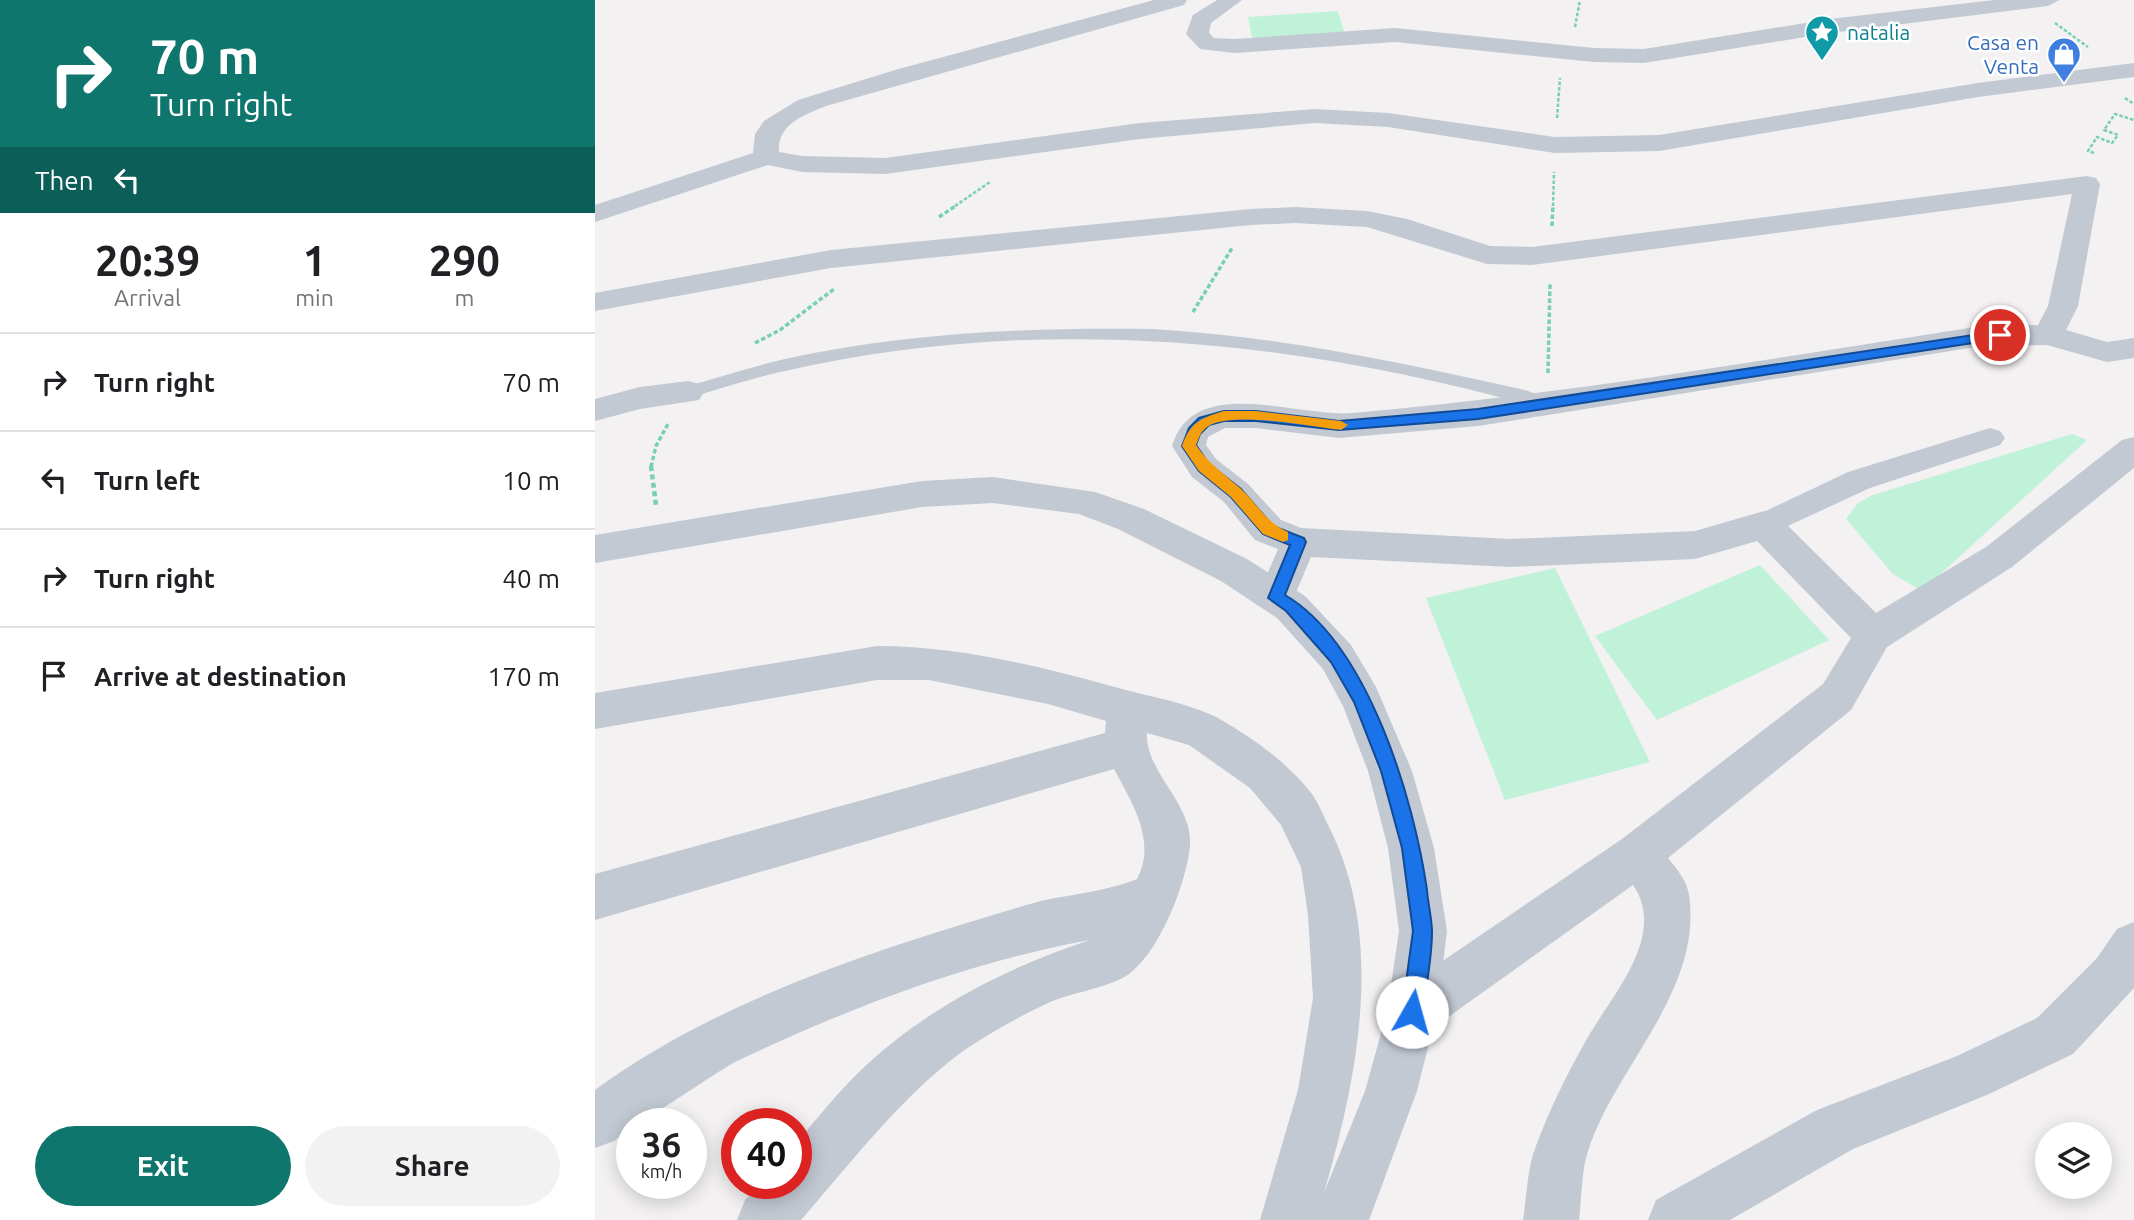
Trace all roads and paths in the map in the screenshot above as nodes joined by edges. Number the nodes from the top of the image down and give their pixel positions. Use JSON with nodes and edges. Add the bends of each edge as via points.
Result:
{"nodes":[{"id":1,"x":1176,"y":0,"type":"edge"},
{"id":2,"x":1231,"y":0,"type":"edge"},
{"id":3,"x":1580,"y":0,"type":"edge"},
{"id":4,"x":2048,"y":0,"type":"edge"},
{"id":5,"x":1562,"y":52,"type":"junction"},
{"id":6,"x":2134,"y":70,"type":"edge"},
{"id":7,"x":2134,"y":120,"type":"edge"},
{"id":8,"x":1555,"y":145,"type":"junction"},
{"id":9,"x":767,"y":157,"type":"junction"},
{"id":10,"x":2087,"y":184,"type":"junction"},
{"id":11,"x":595,"y":214,"type":"edge"},
{"id":12,"x":1251,"y":217,"type":"junction"},
{"id":13,"x":1551,"y":253,"type":"junction"},
{"id":14,"x":595,"y":302,"type":"edge"},
{"id":15,"x":1179,"y":335,"type":"junction"},
{"id":16,"x":2048,"y":335,"type":"junction"},
{"id":17,"x":2134,"y":348,"type":"edge"},
{"id":18,"x":688,"y":392,"type":"joint"},
{"id":19,"x":1547,"y":404,"type":"junction"},
{"id":20,"x":595,"y":411,"type":"edge"},
{"id":21,"x":1990,"y":438,"type":"dead end"},
{"id":22,"x":2134,"y":449,"type":"edge"},
{"id":23,"x":1764,"y":525,"type":"junction"},
{"id":24,"x":1299,"y":542,"type":"junction"},
{"id":25,"x":595,"y":549,"type":"edge"},
{"id":26,"x":1276,"y":598,"type":"junction"},
{"id":27,"x":1873,"y":635,"type":"junction"},
{"id":28,"x":595,"y":711,"type":"edge"},
{"id":29,"x":1126,"y":729,"type":"junction"},
{"id":30,"x":1638,"y":854,"type":"junction"},
{"id":31,"x":1153,"y":895,"type":"junction"},
{"id":32,"x":595,"y":897,"type":"edge"},
{"id":33,"x":2134,"y":946,"type":"edge"},
{"id":34,"x":1412,"y":1012,"type":"junction"},
{"id":35,"x":595,"y":1122,"type":"edge"},
{"id":36,"x":765,"y":1220,"type":"edge"},
{"id":37,"x":1288,"y":1220,"type":"edge"},
{"id":38,"x":1341,"y":1220,"type":"edge"},
{"id":39,"x":1551,"y":1220,"type":"edge"},
{"id":40,"x":1676,"y":1220,"type":"edge"}],
"edges":[{"from":1,"to":9,"type":"street","via":[[1080,32],[930,66],[814,103],[774,124],[766,136]]},
{"from":2,"to":5,"type":"street","via":[[1201,20],[1197,34],[1208,44],[1395,34]]},
{"from":3,"to":5,"type":"path","via":[[1574,31]]},
{"from":4,"to":5,"type":"street","via":[[1830,26],[1644,56]]},
{"from":5,"to":8,"type":"path"},
{"from":6,"to":8,"type":"street","via":[[1875,106],[1659,144]]},
{"from":7,"to":10,"type":"path","via":[[2115,114],[2103,130],[2118,135],[2112,143],[2097,138],[2088,151],[2101,155],[2098,161],[2082,157],[2075,169],[2091,175]]},
{"from":8,"to":9,"type":"street","via":[[1388,120],[1315,116],[1140,131],[885,166],[802,164]]},
{"from":8,"to":13,"type":"path"},
{"from":9,"to":11,"type":"street"},
{"from":10,"to":13,"type":"street"},
{"from":10,"to":16,"type":"street","via":[[2063,306]]},
{"from":12,"to":13,"type":"street","via":[[1367,219],[1487,255]]},
{"from":12,"to":14,"type":"street","via":[[831,259]]},
{"from":12,"to":15,"type":"path"},
{"from":13,"to":19,"type":"path"},
{"from":15,"to":18,"type":"lane","via":[[939,341],[798,362]]},
{"from":15,"to":19,"type":"lane","via":[[1272,344]]},
{"from":16,"to":17,"type":"street","via":[[2090,350]]},
{"from":16,"to":19,"type":"street","via":[[1971,337]]},
{"from":18,"to":20,"type":"street","via":[[640,398]]},
{"from":19,"to":24,"type":"street","via":[[1339,426],[1256,416],[1224,416],[1204,422],[1193,432],[1189,446],[1204,468],[1236,493],[1268,530]]},
{"from":21,"to":23,"type":"street","via":[[1859,480]]},
{"from":22,"to":27,"type":"street","via":[[1999,557]]},
{"from":23,"to":24,"type":"street","via":[[1695,545],[1510,553]]},
{"from":23,"to":27,"type":"street"},
{"from":24,"to":26,"type":"street"},
{"from":25,"to":26,"type":"street","via":[[922,494],[993,490],[1082,501],[1131,519],[1234,570]]},
{"from":26,"to":34,"type":"street","via":[[1291,607],[1337,657],[1361,700],[1390,771],[1411,848],[1423,931]]},
{"from":27,"to":30,"type":"street","via":[[1837,697]]},
{"from":28,"to":29,"type":"street","via":[[877,663],[929,663],[1048,685]]},
{"from":29,"to":31,"type":"street","via":[[1168,841],[1163,876]]},
{"from":29,"to":32,"type":"street"},
{"from":29,"to":37,"type":"street","via":[[1200,730],[1238,752],[1297,810],[1324,865],[1338,998],[1324,1090]]},
{"from":30,"to":34,"type":"street"},
{"from":30,"to":39,"type":"street","via":[[1667,893],[1667,932],[1654,977],[1602,1061],[1562,1150]]},
{"from":31,"to":35,"type":"street","via":[[1111,913],[1027,928],[845,987],[716,1045]]},
{"from":31,"to":36,"type":"street","via":[[1134,933],[1110,958],[1034,983],[934,1041],[878,1090]]},
{"from":33,"to":40,"type":"street","via":[[2114,975],[2055,1036],[1969,1077],[1836,1129]]},
{"from":34,"to":38,"type":"street","via":[[1391,1091]]}]}
